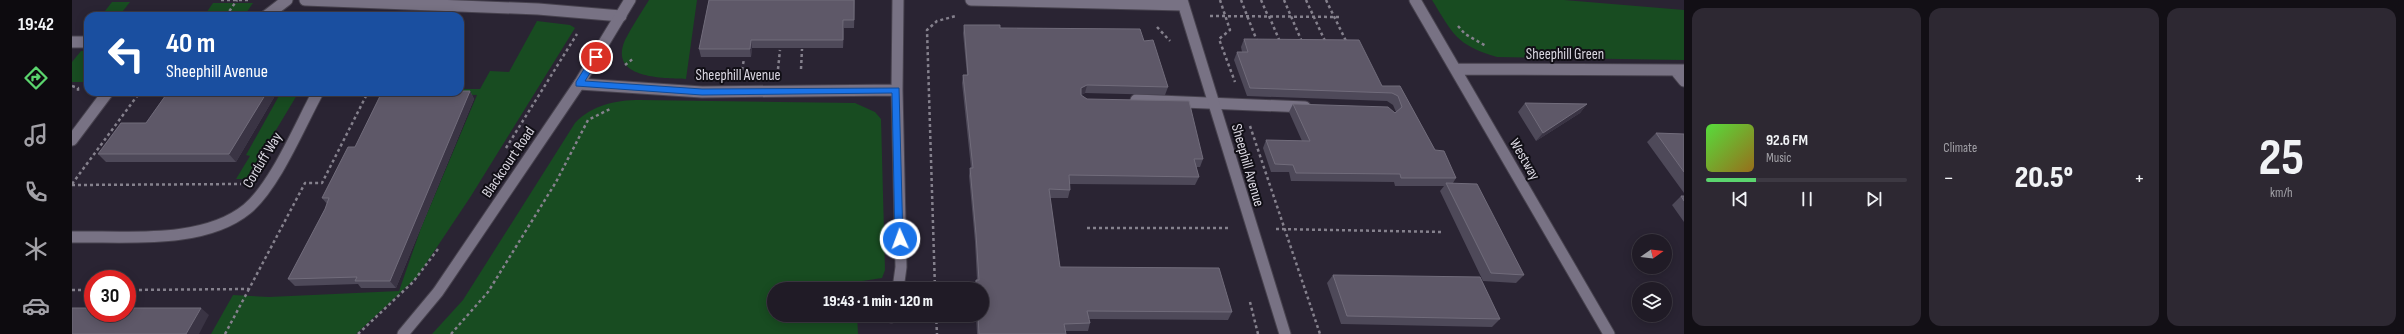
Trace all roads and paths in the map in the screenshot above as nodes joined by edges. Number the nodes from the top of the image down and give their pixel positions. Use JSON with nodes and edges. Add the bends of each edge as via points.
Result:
{"nodes":[{"id":1,"x":238,"y":0,"type":"edge"},
{"id":2,"x":287,"y":0,"type":"edge"},
{"id":3,"x":305,"y":0,"type":"edge"},
{"id":4,"x":630,"y":0,"type":"edge"},
{"id":5,"x":898,"y":0,"type":"edge"},
{"id":6,"x":971,"y":0,"type":"edge"},
{"id":7,"x":1220,"y":0,"type":"edge"},
{"id":8,"x":1241,"y":0,"type":"edge"},
{"id":9,"x":1261,"y":0,"type":"edge"},
{"id":10,"x":1284,"y":0,"type":"edge"},
{"id":11,"x":1306,"y":0,"type":"edge"},
{"id":12,"x":1326,"y":0,"type":"edge"},
{"id":13,"x":1415,"y":0,"type":"edge"},
{"id":14,"x":1035,"y":1,"type":"edge"},
{"id":15,"x":1182,"y":2,"type":"edge"},
{"id":16,"x":229,"y":12,"type":"edge"},
{"id":17,"x":271,"y":12,"type":"edge"},
{"id":18,"x":590,"y":14,"type":"junction"},
{"id":19,"x":621,"y":16,"type":"junction"},
{"id":20,"x":957,"y":16,"type":"dead end"},
{"id":21,"x":1187,"y":16,"type":"junction"},
{"id":22,"x":1226,"y":16,"type":"junction"},
{"id":23,"x":1247,"y":16,"type":"junction"},
{"id":24,"x":1269,"y":16,"type":"junction"},
{"id":25,"x":1292,"y":16,"type":"junction"},
{"id":26,"x":1313,"y":17,"type":"junction"},
{"id":27,"x":1334,"y":17,"type":"junction"},
{"id":28,"x":1341,"y":17,"type":"dead end"},
{"id":29,"x":1152,"y":24,"type":"dead end"},
{"id":30,"x":72,"y":42,"type":"edge"},
{"id":31,"x":84,"y":42,"type":"edge"},
{"id":32,"x":1257,"y":42,"type":"edge"},
{"id":33,"x":1280,"y":43,"type":"edge"},
{"id":34,"x":1303,"y":44,"type":"edge"},
{"id":35,"x":1326,"y":45,"type":"edge"},
{"id":36,"x":1348,"y":45,"type":"edge"},
{"id":37,"x":1172,"y":48,"type":"dead end"},
{"id":38,"x":780,"y":50,"type":"edge"},
{"id":39,"x":802,"y":50,"type":"edge"},
{"id":40,"x":744,"y":58,"type":"edge"},
{"id":41,"x":1455,"y":69,"type":"junction"},
{"id":42,"x":1680,"y":70,"type":"edge"},
{"id":43,"x":742,"y":72,"type":"dead end"},
{"id":44,"x":778,"y":72,"type":"dead end"},
{"id":45,"x":800,"y":72,"type":"dead end"},
{"id":46,"x":1684,"y":81,"type":"edge"},
{"id":47,"x":579,"y":84,"type":"junction"},
{"id":48,"x":72,"y":86,"type":"edge"},
{"id":49,"x":896,"y":90,"type":"junction"},
{"id":50,"x":77,"y":96,"type":"dead end"},
{"id":51,"x":105,"y":96,"type":"edge"},
{"id":52,"x":137,"y":96,"type":"edge"},
{"id":53,"x":316,"y":96,"type":"edge"},
{"id":54,"x":366,"y":96,"type":"dead end"},
{"id":55,"x":1125,"y":100,"type":"edge"},
{"id":56,"x":1214,"y":102,"type":"junction"},
{"id":57,"x":1243,"y":104,"type":"junction"},
{"id":58,"x":1318,"y":107,"type":"edge"},
{"id":59,"x":616,"y":109,"type":"dead end"},
{"id":60,"x":72,"y":140,"type":"edge"},
{"id":61,"x":505,"y":150,"type":"dead end"},
{"id":62,"x":269,"y":183,"type":"junction"},
{"id":63,"x":305,"y":183,"type":"junction"},
{"id":64,"x":1225,"y":221,"type":"dead end"},
{"id":65,"x":1087,"y":228,"type":"dead end"},
{"id":66,"x":1227,"y":228,"type":"junction"},
{"id":67,"x":1250,"y":229,"type":"junction"},
{"id":68,"x":1286,"y":229,"type":"junction"},
{"id":69,"x":1444,"y":232,"type":"dead end"},
{"id":70,"x":1230,"y":236,"type":"dead end"},
{"id":71,"x":72,"y":237,"type":"edge"},
{"id":72,"x":441,"y":245,"type":"dead end"},
{"id":73,"x":899,"y":282,"type":"edge"},
{"id":74,"x":935,"y":282,"type":"edge"},
{"id":75,"x":248,"y":289,"type":"junction"},
{"id":76,"x":72,"y":290,"type":"edge"},
{"id":77,"x":84,"y":290,"type":"edge"},
{"id":78,"x":136,"y":290,"type":"edge"},
{"id":79,"x":1249,"y":300,"type":"dead end"},
{"id":80,"x":936,"y":322,"type":"edge"},
{"id":81,"x":225,"y":334,"type":"edge"},
{"id":82,"x":358,"y":334,"type":"edge"},
{"id":83,"x":403,"y":334,"type":"edge"},
{"id":84,"x":451,"y":334,"type":"edge"},
{"id":85,"x":937,"y":334,"type":"edge"},
{"id":86,"x":1258,"y":334,"type":"edge"},
{"id":87,"x":1285,"y":334,"type":"edge"},
{"id":88,"x":1320,"y":334,"type":"edge"},
{"id":89,"x":1609,"y":334,"type":"edge"}],
"edges":[{"from":1,"to":16,"type":"path"},
{"from":2,"to":17,"type":"street"},
{"from":3,"to":18,"type":"street","via":[[538,9]]},
{"from":4,"to":19,"type":"street","name":"Blackcourt Road"},
{"from":5,"to":49,"type":"street"},
{"from":6,"to":14,"type":"street","name":"Sheephill Avenue"},
{"from":7,"to":22,"type":"path"},
{"from":8,"to":23,"type":"path"},
{"from":9,"to":24,"type":"path"},
{"from":10,"to":25,"type":"path"},
{"from":11,"to":26,"type":"path"},
{"from":12,"to":27,"type":"path"},
{"from":13,"to":41,"type":"street","name":"Westway"},
{"from":14,"to":15,"type":"street","name":"Sheephill Avenue"},
{"from":15,"to":21,"type":"street","name":"Sheephill Avenue"},
{"from":18,"to":19,"type":"street"},
{"from":18,"to":61,"type":"path"},
{"from":19,"to":47,"type":"street","name":"Blackcourt Road"},
{"from":20,"to":74,"type":"path","via":[[937,21],[927,30]]},
{"from":21,"to":22,"type":"path"},
{"from":21,"to":56,"type":"street","name":"Sheephill Avenue"},
{"from":22,"to":23,"type":"path"},
{"from":22,"to":57,"type":"path","via":[[1230,30],[1219,39]]},
{"from":23,"to":24,"type":"path"},
{"from":23,"to":32,"type":"path"},
{"from":24,"to":25,"type":"path"},
{"from":24,"to":33,"type":"path"},
{"from":25,"to":26,"type":"path"},
{"from":25,"to":34,"type":"path"},
{"from":26,"to":27,"type":"path"},
{"from":26,"to":35,"type":"path"},
{"from":27,"to":28,"type":"path"},
{"from":27,"to":36,"type":"path"},
{"from":29,"to":37,"type":"path","via":[[1166,36]]},
{"from":30,"to":31,"type":"street"},
{"from":38,"to":44,"type":"path"},
{"from":39,"to":45,"type":"path"},
{"from":40,"to":43,"type":"path"},
{"from":41,"to":42,"type":"street","name":"Sheephill Green"},
{"from":41,"to":89,"type":"street","name":"Westway"},
{"from":42,"to":46,"type":"street","name":"Sheephill Green"},
{"from":47,"to":49,"type":"street","name":"Sheephill Avenue","via":[[702,92]]},
{"from":47,"to":83,"type":"street","name":"Blackcourt Road","via":[[438,292]]},
{"from":48,"to":50,"type":"path","via":[[78,88]]},
{"from":49,"to":73,"type":"street"},
{"from":51,"to":60,"type":"street"},
{"from":52,"to":62,"type":"path","via":[[72,185]]},
{"from":53,"to":62,"type":"street","name":"Corduff Way"},
{"from":54,"to":63,"type":"path","via":[[322,183]]},
{"from":55,"to":56,"type":"street"},
{"from":56,"to":57,"type":"street"},
{"from":56,"to":67,"type":"street","name":"Sheephill Avenue"},
{"from":57,"to":58,"type":"street"},
{"from":57,"to":68,"type":"path"},
{"from":59,"to":84,"type":"path","via":[[588,120],[556,182],[488,292]]},
{"from":62,"to":63,"type":"path"},
{"from":62,"to":71,"type":"street","name":"Corduff Way","via":[[247,209],[223,223],[195,232],[183,235]]},
{"from":63,"to":75,"type":"path"},
{"from":64,"to":66,"type":"path"},
{"from":65,"to":66,"type":"path"},
{"from":66,"to":67,"type":"path"},
{"from":66,"to":70,"type":"path"},
{"from":67,"to":68,"type":"path"},
{"from":67,"to":87,"type":"street","name":"Sheephill Avenue"},
{"from":68,"to":69,"type":"path"},
{"from":68,"to":88,"type":"path"},
{"from":72,"to":82,"type":"path","via":[[413,282]]},
{"from":75,"to":78,"type":"path"},
{"from":75,"to":81,"type":"path"},
{"from":76,"to":77,"type":"path"},
{"from":79,"to":86,"type":"path"},
{"from":80,"to":85,"type":"path"}]}
